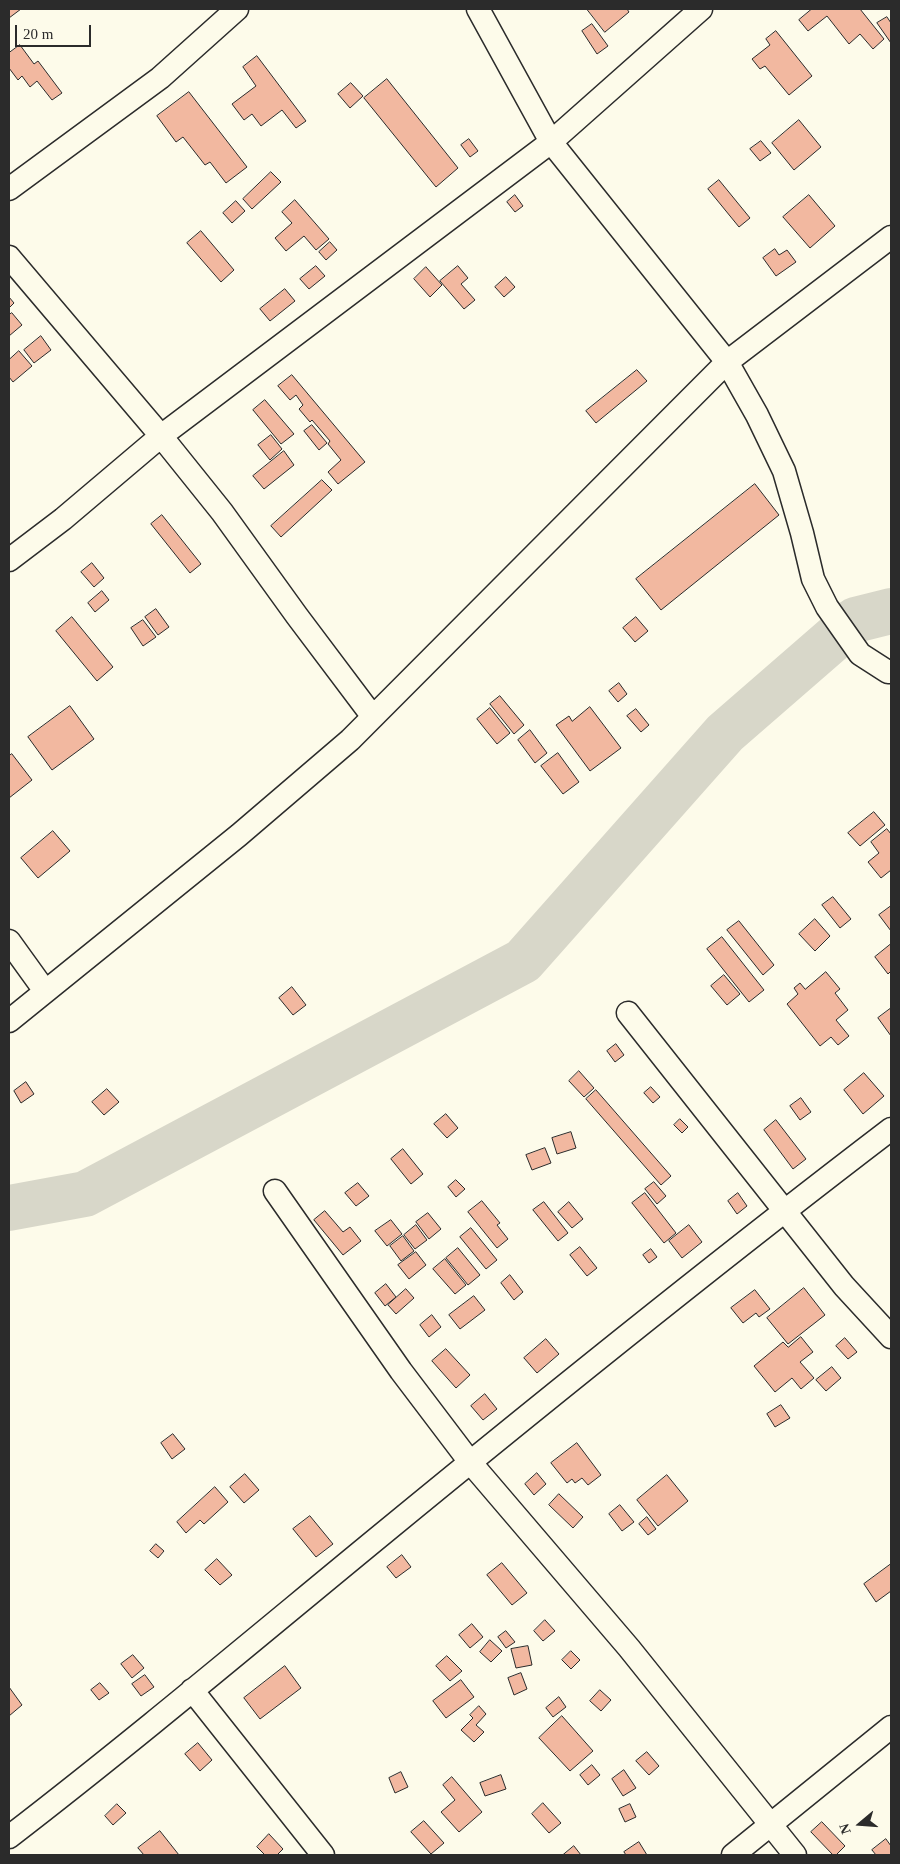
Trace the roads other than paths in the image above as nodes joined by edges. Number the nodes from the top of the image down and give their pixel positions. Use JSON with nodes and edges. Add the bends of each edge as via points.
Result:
{"nodes":[{"id":1,"x":237,"y":9,"type":"edge"},
{"id":2,"x":478,"y":9,"type":"edge"},
{"id":3,"x":701,"y":9,"type":"edge"},
{"id":4,"x":551,"y":142,"type":"junction"},
{"id":5,"x":9,"y":189,"type":"edge"},
{"id":6,"x":891,"y":237,"type":"edge"},
{"id":7,"x":9,"y":257,"type":"edge"},
{"id":8,"x":728,"y":362,"type":"junction"},
{"id":9,"x":161,"y":436,"type":"junction"},
{"id":10,"x":9,"y":560,"type":"edge"},
{"id":11,"x":891,"y":672,"type":"edge"},
{"id":12,"x":374,"y":717,"type":"junction"},
{"id":13,"x":9,"y":941,"type":"edge"},
{"id":14,"x":45,"y":992,"type":"junction"},
{"id":15,"x":628,"y":1013,"type":"dead end"},
{"id":16,"x":9,"y":1020,"type":"edge"},
{"id":17,"x":891,"y":1129,"type":"edge"},
{"id":18,"x":275,"y":1192,"type":"dead end"},
{"id":19,"x":784,"y":1211,"type":"junction"},
{"id":20,"x":891,"y":1337,"type":"edge"},
{"id":21,"x":470,"y":1462,"type":"junction"},
{"id":22,"x":192,"y":1690,"type":"junction"},
{"id":23,"x":891,"y":1727,"type":"edge"},
{"id":24,"x":770,"y":1825,"type":"junction"},
{"id":25,"x":9,"y":1837,"type":"edge"},
{"id":26,"x":323,"y":1855,"type":"edge"},
{"id":27,"x":733,"y":1855,"type":"edge"},
{"id":28,"x":795,"y":1855,"type":"edge"}],
"edges":[{"from":1,"to":5,"type":"street","via":[[160,78]]},
{"from":2,"to":4,"type":"street"},
{"from":3,"to":4,"type":"street"},
{"from":4,"to":8,"type":"street"},
{"from":4,"to":9,"type":"street"},
{"from":6,"to":8,"type":"street"},
{"from":7,"to":9,"type":"street"},
{"from":8,"to":11,"type":"street","via":[[784,471],[813,580],[860,654]]},
{"from":8,"to":12,"type":"street"},
{"from":9,"to":10,"type":"street"},
{"from":9,"to":12,"type":"street","via":[[222,512]]},
{"from":12,"to":14,"type":"street","via":[[239,835]]},
{"from":13,"to":14,"type":"street"},
{"from":14,"to":16,"type":"street"},
{"from":15,"to":19,"type":"street"},
{"from":17,"to":19,"type":"street"},
{"from":18,"to":21,"type":"street","via":[[396,1364]]},
{"from":19,"to":20,"type":"street","via":[[844,1286]]},
{"from":19,"to":21,"type":"street"},
{"from":21,"to":22,"type":"street"},
{"from":21,"to":24,"type":"street","via":[[629,1648]]},
{"from":22,"to":25,"type":"street","via":[[79,1784]]},
{"from":22,"to":26,"type":"street"},
{"from":23,"to":24,"type":"street"},
{"from":24,"to":27,"type":"street"},
{"from":24,"to":28,"type":"street"}]}
